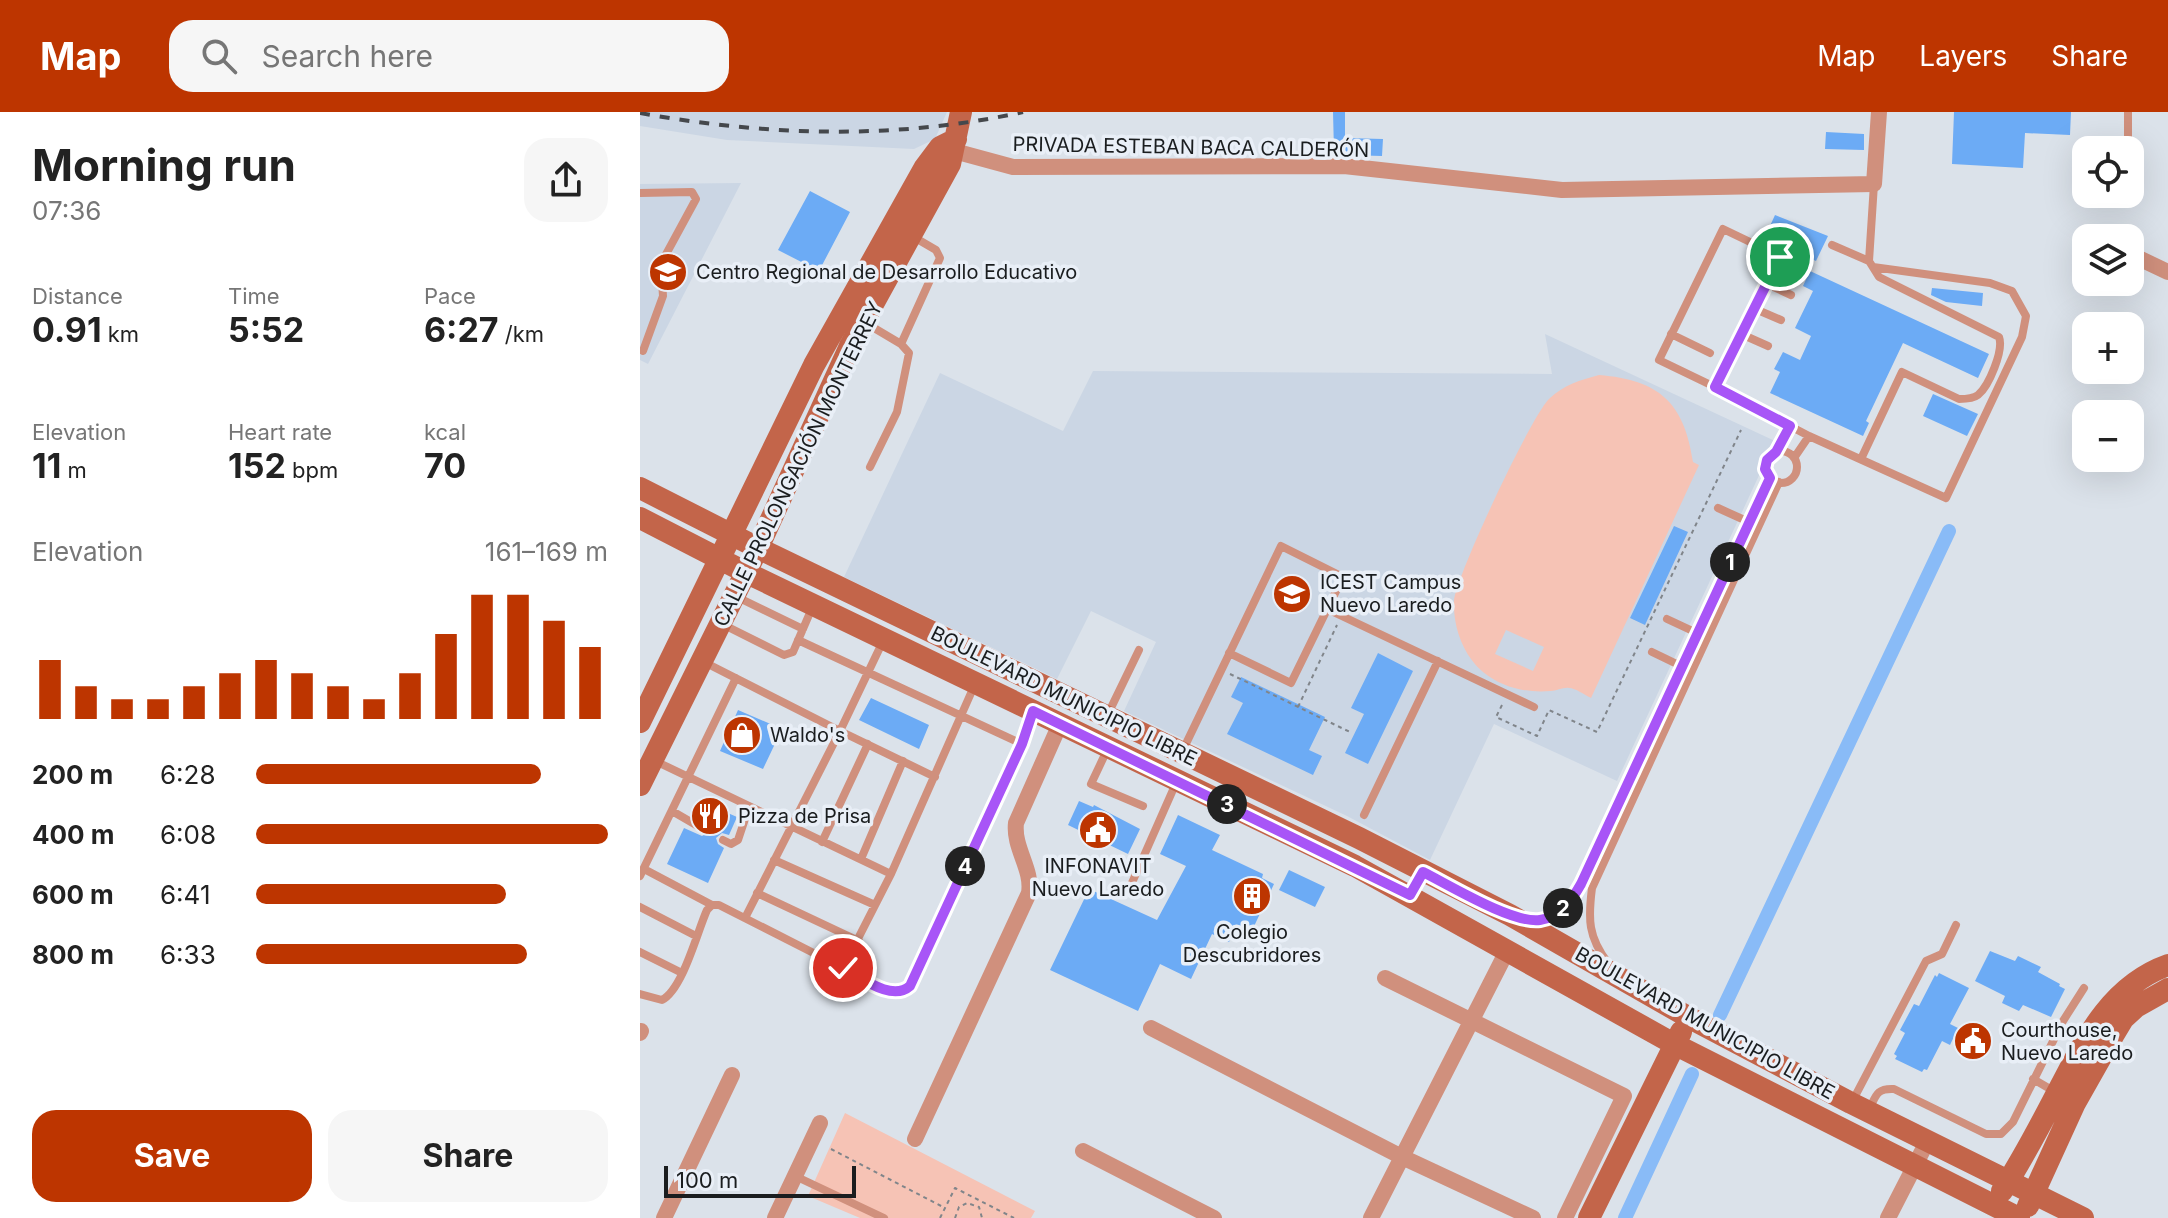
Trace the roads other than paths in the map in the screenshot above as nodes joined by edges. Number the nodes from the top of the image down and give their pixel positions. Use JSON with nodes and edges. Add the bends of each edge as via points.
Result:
{"nodes":[{"id":1,"x":961,"y":112,"type":"edge"},
{"id":2,"x":1879,"y":112,"type":"edge"},
{"id":3,"x":2128,"y":112,"type":"edge"},
{"id":4,"x":2128,"y":136,"type":"edge"},
{"id":5,"x":950,"y":146,"type":"junction"},
{"id":6,"x":1874,"y":184,"type":"junction"},
{"id":7,"x":640,"y":193,"type":"edge"},
{"id":8,"x":911,"y":236,"type":"junction"},
{"id":9,"x":1832,"y":245,"type":"dead end"},
{"id":10,"x":1780,"y":257,"type":"junction"},
{"id":11,"x":2144,"y":261,"type":"edge"},
{"id":12,"x":1796,"y":264,"type":"dead end"},
{"id":13,"x":1871,"y":264,"type":"junction"},
{"id":14,"x":2168,"y":272,"type":"edge"},
{"id":15,"x":1765,"y":283,"type":"junction"},
{"id":16,"x":1791,"y":295,"type":"dead end"},
{"id":17,"x":1753,"y":308,"type":"junction"},
{"id":18,"x":1781,"y":320,"type":"dead end"},
{"id":19,"x":863,"y":322,"type":"junction"},
{"id":20,"x":1671,"y":334,"type":"junction"},
{"id":21,"x":1741,"y":334,"type":"junction"},
{"id":22,"x":901,"y":344,"type":"junction"},
{"id":23,"x":1768,"y":346,"type":"dead end"},
{"id":24,"x":641,"y":353,"type":"edge"},
{"id":25,"x":1710,"y":353,"type":"dead end"},
{"id":26,"x":1715,"y":387,"type":"junction"},
{"id":27,"x":1790,"y":426,"type":"junction"},
{"id":28,"x":1809,"y":436,"type":"junction"},
{"id":29,"x":772,"y":452,"type":"junction"},
{"id":30,"x":1776,"y":452,"type":"junction"},
{"id":31,"x":1794,"y":458,"type":"junction"},
{"id":32,"x":1861,"y":459,"type":"junction"},
{"id":33,"x":870,"y":467,"type":"dead end"},
{"id":34,"x":1774,"y":480,"type":"junction"},
{"id":35,"x":648,"y":492,"type":"edge"},
{"id":36,"x":1718,"y":508,"type":"dead end"},
{"id":37,"x":641,"y":522,"type":"edge"},
{"id":38,"x":706,"y":522,"type":"junction"},
{"id":39,"x":1749,"y":522,"type":"junction"},
{"id":40,"x":732,"y":535,"type":"junction"},
{"id":41,"x":1739,"y":544,"type":"junction"},
{"id":42,"x":758,"y":548,"type":"junction"},
{"id":43,"x":1748,"y":548,"type":"junction"},
{"id":44,"x":720,"y":559,"type":"junction"},
{"id":45,"x":745,"y":572,"type":"junction"},
{"id":46,"x":735,"y":595,"type":"junction"},
{"id":47,"x":813,"y":605,"type":"junction"},
{"id":48,"x":1327,"y":609,"type":"junction"},
{"id":49,"x":1667,"y":619,"type":"dead end"},
{"id":50,"x":721,"y":624,"type":"junction"},
{"id":51,"x":803,"y":629,"type":"junction"},
{"id":52,"x":1698,"y":631,"type":"junction"},
{"id":53,"x":1709,"y":633,"type":"junction"},
{"id":54,"x":884,"y":639,"type":"junction"},
{"id":55,"x":798,"y":640,"type":"junction"},
{"id":56,"x":1139,"y":650,"type":"dead end"},
{"id":57,"x":1652,"y":652,"type":"dead end"},
{"id":58,"x":1229,"y":653,"type":"junction"},
{"id":59,"x":988,"y":659,"type":"junction"},
{"id":60,"x":703,"y":661,"type":"junction"},
{"id":61,"x":1438,"y":661,"type":"junction"},
{"id":62,"x":1681,"y":666,"type":"junction"},
{"id":63,"x":868,"y":674,"type":"junction"},
{"id":64,"x":736,"y":678,"type":"junction"},
{"id":65,"x":976,"y":683,"type":"junction"},
{"id":66,"x":1534,"y":707,"type":"dead end"},
{"id":67,"x":1033,"y":711,"type":"junction"},
{"id":68,"x":962,"y":715,"type":"junction"},
{"id":69,"x":1107,"y":717,"type":"junction"},
{"id":70,"x":640,"y":722,"type":"edge"},
{"id":71,"x":1060,"y":724,"type":"junction"},
{"id":72,"x":840,"y":731,"type":"junction"},
{"id":73,"x":1138,"y":732,"type":"junction"},
{"id":74,"x":868,"y":744,"type":"junction"},
{"id":75,"x":1022,"y":744,"type":"junction"},
{"id":76,"x":1118,"y":752,"type":"junction"},
{"id":77,"x":1181,"y":753,"type":"junction"},
{"id":78,"x":653,"y":760,"type":"junction"},
{"id":79,"x":903,"y":761,"type":"junction"},
{"id":80,"x":1631,"y":772,"type":"junction"},
{"id":81,"x":935,"y":777,"type":"junction"},
{"id":82,"x":688,"y":778,"type":"junction"},
{"id":83,"x":1642,"y":779,"type":"junction"},
{"id":84,"x":1177,"y":780,"type":"junction"},
{"id":85,"x":640,"y":785,"type":"edge"},
{"id":86,"x":1143,"y":806,"type":"dead end"},
{"id":87,"x":749,"y":807,"type":"junction"},
{"id":88,"x":672,"y":811,"type":"junction"},
{"id":89,"x":1364,"y":815,"type":"dead end"},
{"id":90,"x":791,"y":828,"type":"junction"},
{"id":91,"x":703,"y":829,"type":"dead end"},
{"id":92,"x":723,"y":840,"type":"dead end"},
{"id":93,"x":822,"y":842,"type":"junction"},
{"id":94,"x":861,"y":859,"type":"junction"},
{"id":95,"x":774,"y":860,"type":"junction"},
{"id":96,"x":1423,"y":872,"type":"junction"},
{"id":97,"x":642,"y":873,"type":"edge"},
{"id":98,"x":891,"y":874,"type":"junction"},
{"id":99,"x":1131,"y":885,"type":"dead end"},
{"id":100,"x":757,"y":893,"type":"junction"},
{"id":101,"x":1410,"y":895,"type":"junction"},
{"id":102,"x":1570,"y":901,"type":"junction"},
{"id":103,"x":712,"y":905,"type":"junction"},
{"id":104,"x":875,"y":905,"type":"junction"},
{"id":105,"x":640,"y":907,"type":"edge"},
{"id":106,"x":1589,"y":909,"type":"junction"},
{"id":107,"x":1510,"y":915,"type":"junction"},
{"id":108,"x":745,"y":918,"type":"junction"},
{"id":109,"x":1956,"y":925,"type":"dead end"},
{"id":110,"x":696,"y":936,"type":"junction"},
{"id":111,"x":859,"y":941,"type":"junction"},
{"id":112,"x":1507,"y":951,"type":"junction"},
{"id":113,"x":640,"y":952,"type":"edge"},
{"id":114,"x":2168,"y":965,"type":"edge"},
{"id":115,"x":843,"y":968,"type":"junction"},
{"id":116,"x":682,"y":973,"type":"junction"},
{"id":117,"x":1385,"y":978,"type":"dead end"},
{"id":118,"x":1629,"y":983,"type":"junction"},
{"id":119,"x":2084,"y":988,"type":"dead end"},
{"id":120,"x":2168,"y":989,"type":"edge"},
{"id":121,"x":640,"y":994,"type":"edge"},
{"id":122,"x":1688,"y":1017,"type":"junction"},
{"id":123,"x":1472,"y":1020,"type":"junction"},
{"id":124,"x":1151,"y":1028,"type":"dead end"},
{"id":125,"x":1674,"y":1044,"type":"junction"},
{"id":126,"x":732,"y":1075,"type":"dead end"},
{"id":127,"x":2033,"y":1079,"type":"junction"},
{"id":128,"x":2066,"y":1098,"type":"junction"},
{"id":129,"x":1860,"y":1107,"type":"junction"},
{"id":130,"x":820,"y":1123,"type":"dead end"},
{"id":131,"x":915,"y":1139,"type":"dead end"},
{"id":132,"x":1928,"y":1140,"type":"junction"},
{"id":133,"x":1083,"y":1151,"type":"dead end"},
{"id":134,"x":1402,"y":1157,"type":"junction"},
{"id":135,"x":1915,"y":1166,"type":"junction"},
{"id":136,"x":795,"y":1176,"type":"junction"},
{"id":137,"x":2009,"y":1180,"type":"junction"},
{"id":138,"x":2034,"y":1194,"type":"junction"},
{"id":139,"x":1993,"y":1205,"type":"junction"},
{"id":140,"x":664,"y":1218,"type":"edge"},
{"id":141,"x":775,"y":1218,"type":"edge"},
{"id":142,"x":884,"y":1218,"type":"edge"},
{"id":143,"x":1214,"y":1218,"type":"edge"},
{"id":144,"x":1371,"y":1218,"type":"edge"},
{"id":145,"x":1533,"y":1218,"type":"edge"},
{"id":146,"x":1565,"y":1218,"type":"edge"},
{"id":147,"x":1589,"y":1218,"type":"edge"},
{"id":148,"x":1888,"y":1218,"type":"edge"},
{"id":149,"x":2021,"y":1218,"type":"edge"},
{"id":150,"x":2083,"y":1218,"type":"edge"}],
"edges":[{"from":1,"to":5,"type":"main road"},
{"from":2,"to":6,"type":"street"},
{"from":3,"to":4,"type":"lane"},
{"from":5,"to":6,"type":"street","name":"PRIVADA ESTEBAN BACA CALDERÓN","via":[[1013,167],[1344,166],[1562,190]]},
{"from":5,"to":8,"type":"main road","name":"CALLE PROLONGACIÓN MONTERREY","via":[[944,178]]},
{"from":5,"to":29,"type":"main road","name":"CALLE PROLONGACIÓN MONTERREY","via":[[925,167],[840,316]]},
{"from":6,"to":13,"type":"lane"},
{"from":7,"to":24,"type":"lane","via":[[692,192],[696,199],[661,266],[663,296]]},
{"from":8,"to":19,"type":"main road","name":"CALLE PROLONGACIÓN MONTERREY"},
{"from":8,"to":22,"type":"lane","via":[[940,258]]},
{"from":9,"to":13,"type":"lane"},
{"from":10,"to":12,"type":"lane"},
{"from":10,"to":15,"type":"lane"},
{"from":10,"to":20,"type":"lane","via":[[1723,229]]},
{"from":11,"to":14,"type":"street"},
{"from":13,"to":32,"type":"lane","via":[[1884,282],[1999,337],[2002,348],[1974,397],[1959,399],[1902,372]]},
{"from":13,"to":32,"type":"lane","via":[[1990,283],[2012,291],[2026,316],[2022,337],[1946,498]]},
{"from":15,"to":16,"type":"lane"},
{"from":15,"to":17,"type":"lane"},
{"from":17,"to":18,"type":"lane"},
{"from":17,"to":21,"type":"lane"},
{"from":19,"to":22,"type":"lane"},
{"from":19,"to":42,"type":"main road","name":"CALLE PROLONGACIÓN MONTERREY"},
{"from":20,"to":25,"type":"lane"},
{"from":20,"to":26,"type":"lane","via":[[1659,360]]},
{"from":21,"to":23,"type":"lane"},
{"from":21,"to":26,"type":"lane"},
{"from":22,"to":33,"type":"lane","via":[[909,353],[909,364],[897,412]]},
{"from":26,"to":27,"type":"lane"},
{"from":27,"to":28,"type":"lane"},
{"from":27,"to":30,"type":"lane"},
{"from":28,"to":31,"type":"lane"},
{"from":28,"to":32,"type":"lane"},
{"from":29,"to":38,"type":"main road","via":[[757,465],[731,512]]},
{"from":29,"to":40,"type":"main road","name":"CALLE PROLONGACIÓN MONTERREY"},
{"from":30,"to":31,"type":"lane"},
{"from":30,"to":34,"type":"lane","via":[[1765,464]]},
{"from":31,"to":34,"type":"lane","via":[[1792,477]]},
{"from":34,"to":39,"type":"lane"},
{"from":34,"to":43,"type":"lane"},
{"from":35,"to":37,"type":"street"},
{"from":35,"to":38,"type":"main road","name":"BOULEVARD MUNICIPIO LIBRE"},
{"from":36,"to":39,"type":"lane"},
{"from":37,"to":44,"type":"main road","name":"BOULEVARD MUNICIPIO LIBRE"},
{"from":38,"to":40,"type":"main road","name":"BOULEVARD MUNICIPIO LIBRE"},
{"from":39,"to":41,"type":"lane"},
{"from":40,"to":42,"type":"main road","name":"BOULEVARD MUNICIPIO LIBRE"},
{"from":40,"to":44,"type":"main road","name":"CALLE PROLONGACIÓN MONTERREY"},
{"from":41,"to":43,"type":"lane"},
{"from":41,"to":52,"type":"lane"},
{"from":42,"to":45,"type":"main road","name":"CALLE PROLONGACIÓN MONTERREY"},
{"from":42,"to":59,"type":"main road","name":"BOULEVARD MUNICIPIO LIBRE"},
{"from":43,"to":53,"type":"lane"},
{"from":44,"to":45,"type":"main road","name":"BOULEVARD MUNICIPIO LIBRE"},
{"from":44,"to":70,"type":"main road","name":"CALLE PROLONGACIÓN MONTERREY"},
{"from":45,"to":46,"type":"main road","name":"CALLE PROLONGACIÓN MONTERREY"},
{"from":45,"to":47,"type":"main road","name":"BOULEVARD MUNICIPIO LIBRE"},
{"from":46,"to":50,"type":"main road","name":"CALLE PROLONGACIÓN MONTERREY"},
{"from":46,"to":51,"type":"lane"},
{"from":47,"to":51,"type":"lane"},
{"from":47,"to":54,"type":"main road","name":"BOULEVARD MUNICIPIO LIBRE"},
{"from":48,"to":58,"type":"lane","via":[[1291,683]]},
{"from":48,"to":58,"type":"lane","via":[[1343,577],[1281,546]]},
{"from":48,"to":61,"type":"lane"},
{"from":49,"to":52,"type":"lane"},
{"from":50,"to":55,"type":"lane","via":[[784,655],[793,652]]},
{"from":50,"to":60,"type":"main road","name":"CALLE PROLONGACIÓN MONTERREY"},
{"from":51,"to":55,"type":"lane"},
{"from":52,"to":53,"type":"lane"},
{"from":52,"to":62,"type":"lane"},
{"from":53,"to":83,"type":"lane"},
{"from":54,"to":63,"type":"lane"},
{"from":54,"to":65,"type":"main road","name":"BOULEVARD MUNICIPIO LIBRE"},
{"from":55,"to":63,"type":"lane"},
{"from":56,"to":69,"type":"lane"},
{"from":57,"to":62,"type":"lane"},
{"from":58,"to":77,"type":"lane"},
{"from":59,"to":65,"type":"main road"},
{"from":59,"to":69,"type":"main road","name":"BOULEVARD MUNICIPIO LIBRE"},
{"from":60,"to":64,"type":"lane"},
{"from":60,"to":78,"type":"main road","name":"CALLE PROLONGACIÓN MONTERREY"},
{"from":61,"to":66,"type":"lane"},
{"from":61,"to":89,"type":"lane"},
{"from":62,"to":80,"type":"lane"},
{"from":63,"to":68,"type":"lane"},
{"from":63,"to":72,"type":"lane"},
{"from":64,"to":72,"type":"lane"},
{"from":64,"to":82,"type":"lane"},
{"from":65,"to":67,"type":"main road","name":"BOULEVARD MUNICIPIO LIBRE"},
{"from":65,"to":68,"type":"lane"},
{"from":67,"to":71,"type":"main road","name":"BOULEVARD MUNICIPIO LIBRE"},
{"from":67,"to":75,"type":"lane"},
{"from":68,"to":75,"type":"lane"},
{"from":68,"to":81,"type":"lane"},
{"from":69,"to":73,"type":"main road","name":"BOULEVARD MUNICIPIO LIBRE"},
{"from":71,"to":76,"type":"main road","name":"BOULEVARD MUNICIPIO LIBRE"},
{"from":71,"to":131,"type":"street","via":[[1016,823],[1029,893]]},
{"from":72,"to":74,"type":"lane"},
{"from":72,"to":90,"type":"lane"},
{"from":73,"to":76,"type":"main road"},
{"from":73,"to":77,"type":"main road","name":"BOULEVARD MUNICIPIO LIBRE"},
{"from":74,"to":79,"type":"lane"},
{"from":74,"to":93,"type":"lane"},
{"from":75,"to":115,"type":"lane","via":[[910,986],[893,993]]},
{"from":76,"to":84,"type":"main road","name":"BOULEVARD MUNICIPIO LIBRE"},
{"from":76,"to":86,"type":"lane","via":[[1091,784]]},
{"from":77,"to":96,"type":"main road","name":"BOULEVARD MUNICIPIO LIBRE"},
{"from":78,"to":82,"type":"lane"},
{"from":78,"to":85,"type":"main road","name":"CALLE PROLONGACIÓN MONTERREY"},
{"from":79,"to":81,"type":"lane"},
{"from":79,"to":94,"type":"lane"},
{"from":80,"to":83,"type":"lane"},
{"from":80,"to":102,"type":"lane"},
{"from":81,"to":98,"type":"lane"},
{"from":82,"to":87,"type":"lane"},
{"from":82,"to":88,"type":"lane"},
{"from":83,"to":106,"type":"lane","via":[[1592,888]]},
{"from":84,"to":99,"type":"lane"},
{"from":84,"to":101,"type":"main road","name":"BOULEVARD MUNICIPIO LIBRE"},
{"from":87,"to":90,"type":"lane"},
{"from":87,"to":92,"type":"lane","via":[[738,840]]},
{"from":88,"to":91,"type":"lane"},
{"from":88,"to":97,"type":"lane"},
{"from":90,"to":93,"type":"lane"},
{"from":90,"to":95,"type":"lane"},
{"from":93,"to":94,"type":"lane"},
{"from":94,"to":98,"type":"lane"},
{"from":95,"to":100,"type":"lane"},
{"from":95,"to":104,"type":"lane"},
{"from":96,"to":101,"type":"main road"},
{"from":96,"to":107,"type":"main road","name":"BOULEVARD MUNICIPIO LIBRE"},
{"from":97,"to":103,"type":"lane"},
{"from":98,"to":104,"type":"lane"},
{"from":100,"to":108,"type":"lane"},
{"from":100,"to":111,"type":"lane"},
{"from":101,"to":112,"type":"main road","name":"BOULEVARD MUNICIPIO LIBRE"},
{"from":102,"to":106,"type":"lane"},
{"from":102,"to":107,"type":"lane","via":[[1545,919]]},
{"from":103,"to":108,"type":"lane"},
{"from":103,"to":110,"type":"lane"},
{"from":104,"to":111,"type":"lane"},
{"from":105,"to":110,"type":"lane"},
{"from":106,"to":118,"type":"lane","via":[[1596,943]]},
{"from":107,"to":118,"type":"main road","name":"BOULEVARD MUNICIPIO LIBRE"},
{"from":108,"to":115,"type":"lane"},
{"from":109,"to":129,"type":"lane","via":[[1942,954],[1926,961]]},
{"from":110,"to":116,"type":"lane"},
{"from":111,"to":115,"type":"lane"},
{"from":112,"to":123,"type":"street"},
{"from":112,"to":125,"type":"main road","name":"BOULEVARD MUNICIPIO LIBRE"},
{"from":113,"to":116,"type":"lane"},
{"from":114,"to":128,"type":"main road","via":[[2132,985],[2106,1009],[2072,1061]]},
{"from":116,"to":121,"type":"lane","via":[[670,996],[662,1000]]},
{"from":117,"to":123,"type":"street"},
{"from":118,"to":122,"type":"main road","name":"BOULEVARD MUNICIPIO LIBRE"},
{"from":119,"to":127,"type":"lane"},
{"from":120,"to":128,"type":"main road","via":[[2123,1019]]},
{"from":122,"to":125,"type":"main road"},
{"from":122,"to":129,"type":"main road","name":"BOULEVARD MUNICIPIO LIBRE"},
{"from":123,"to":134,"type":"street"},
{"from":123,"to":146,"type":"street","via":[[1624,1096]]},
{"from":124,"to":134,"type":"street"},
{"from":125,"to":135,"type":"main road","name":"BOULEVARD MUNICIPIO LIBRE"},
{"from":125,"to":147,"type":"main road"},
{"from":126,"to":140,"type":"street"},
{"from":127,"to":128,"type":"lane"},
{"from":127,"to":129,"type":"lane","via":[[2013,1122],[1997,1136],[1894,1089],[1883,1088]]},
{"from":128,"to":137,"type":"main road"},
{"from":128,"to":138,"type":"main road"},
{"from":129,"to":132,"type":"main road","name":"BOULEVARD MUNICIPIO LIBRE"},
{"from":130,"to":136,"type":"street"},
{"from":132,"to":135,"type":"street"},
{"from":132,"to":137,"type":"main road","name":"BOULEVARD MUNICIPIO LIBRE"},
{"from":133,"to":143,"type":"street"},
{"from":134,"to":144,"type":"street"},
{"from":134,"to":145,"type":"street"},
{"from":135,"to":139,"type":"main road","name":"BOULEVARD MUNICIPIO LIBRE"},
{"from":135,"to":148,"type":"street"},
{"from":136,"to":141,"type":"street"},
{"from":136,"to":142,"type":"lane"},
{"from":137,"to":138,"type":"main road","name":"BOULEVARD MUNICIPIO LIBRE"},
{"from":137,"to":139,"type":"main road"},
{"from":138,"to":149,"type":"main road"},
{"from":138,"to":150,"type":"main road","name":"BOULEVARD MUNICIPIO LIBRE"},
{"from":139,"to":149,"type":"main road","name":"BOULEVARD MUNICIPIO LIBRE"}]}
